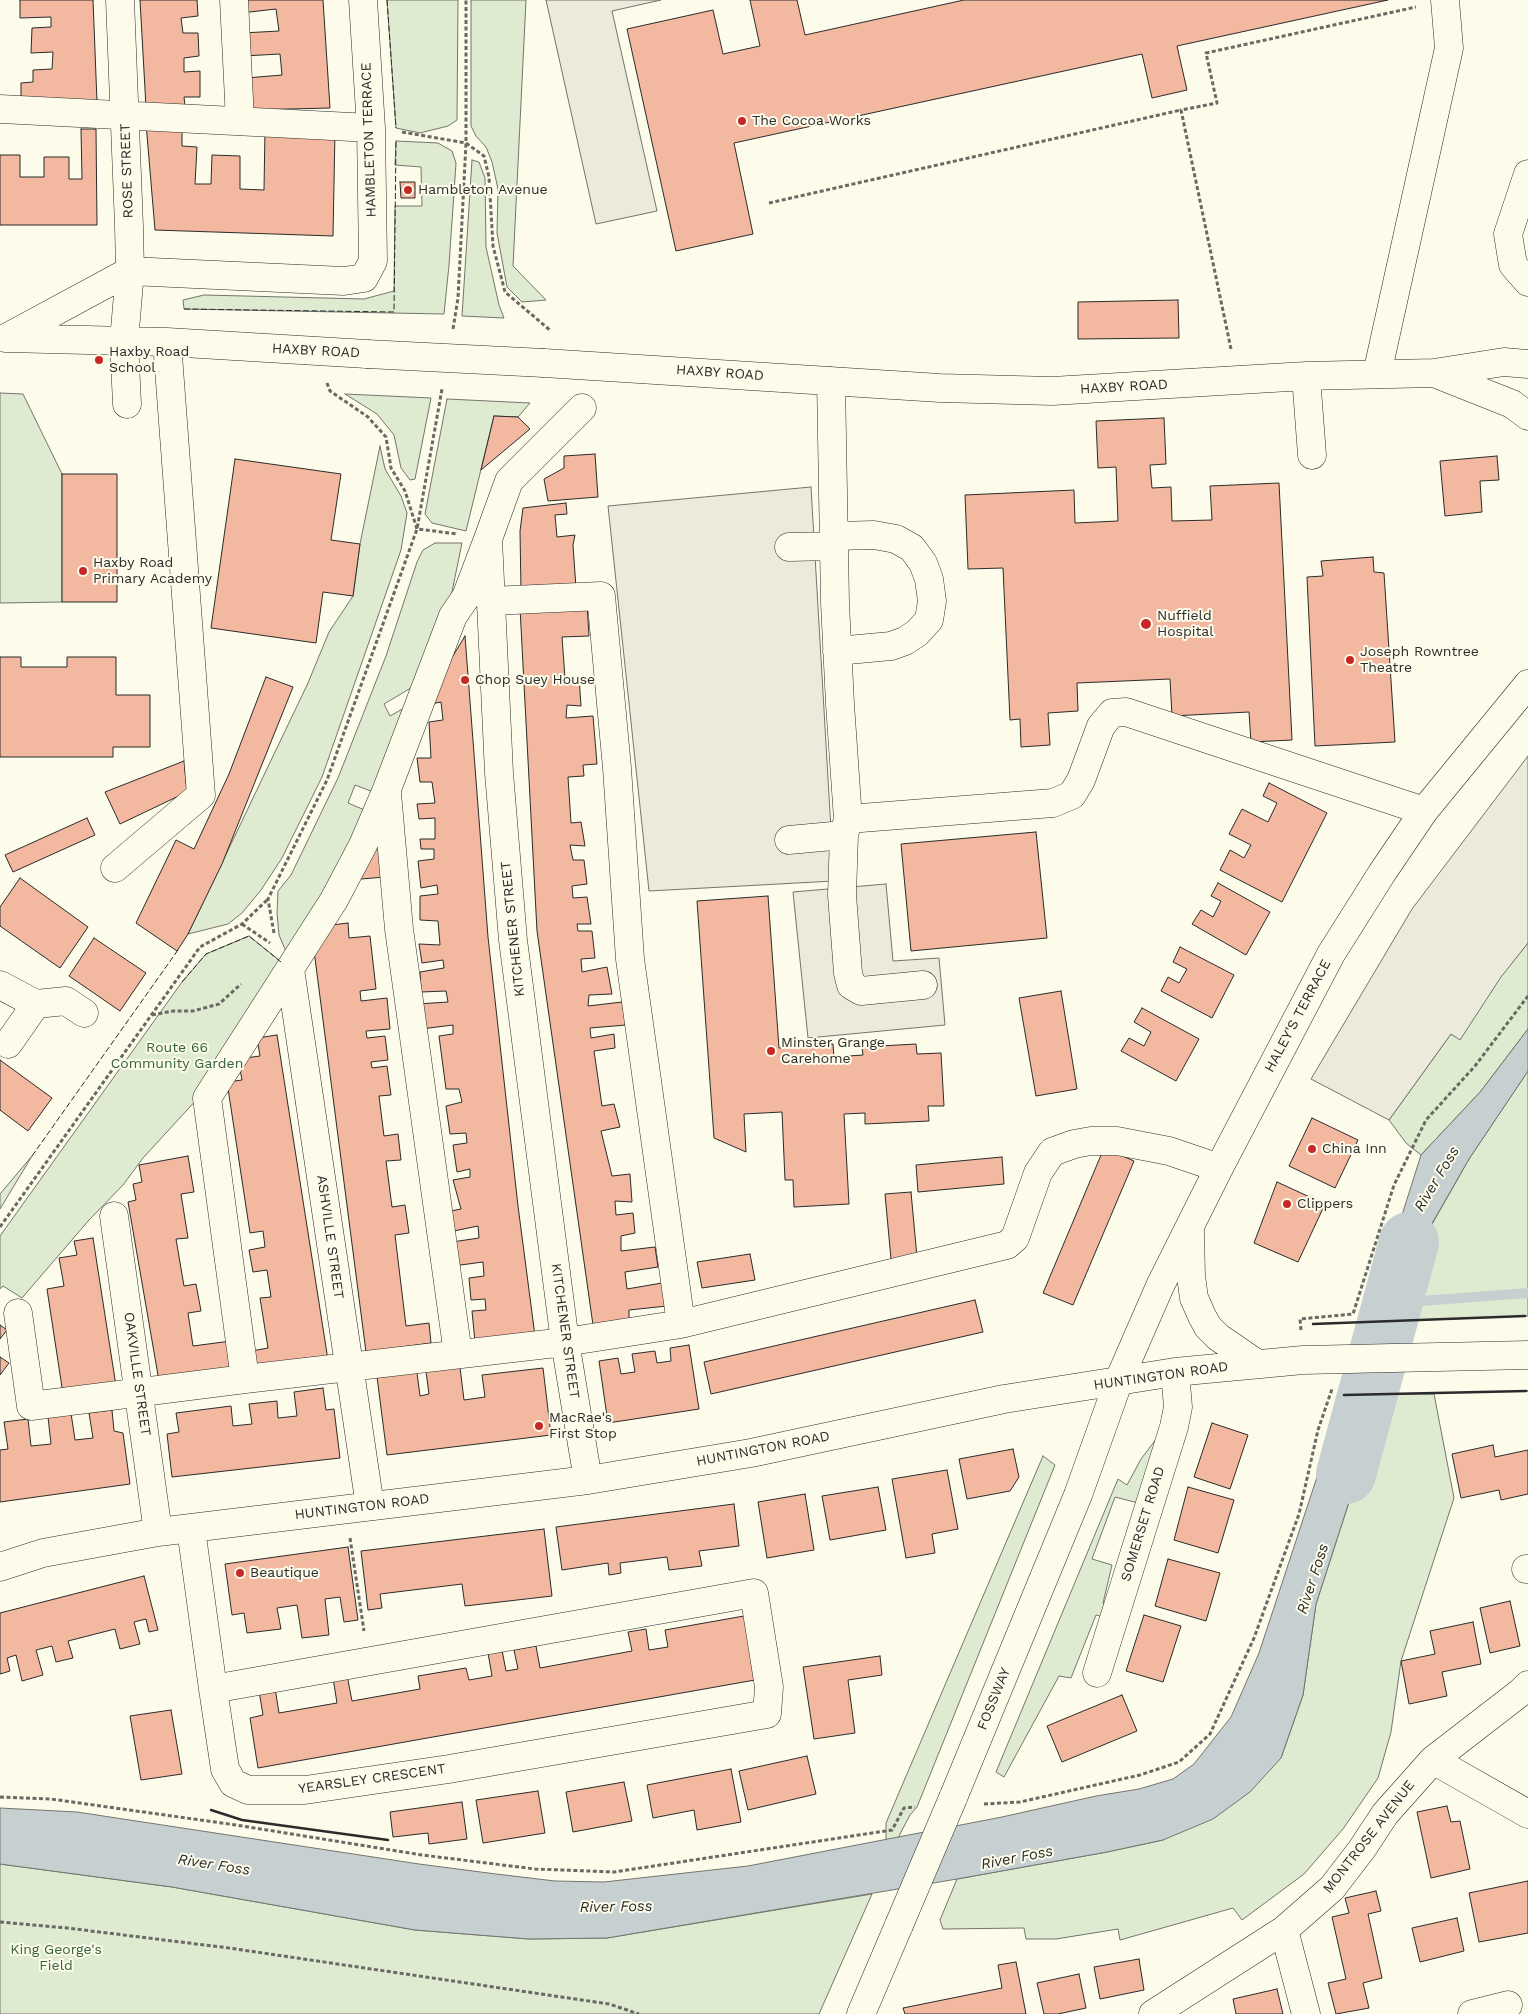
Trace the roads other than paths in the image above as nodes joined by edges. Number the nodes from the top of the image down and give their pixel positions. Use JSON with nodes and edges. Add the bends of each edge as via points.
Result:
{"nodes":[{"id":1,"x":120,"y":0,"type":"edge"},
{"id":2,"x":234,"y":0,"type":"edge"},
{"id":3,"x":363,"y":0,"type":"edge"},
{"id":4,"x":1445,"y":0,"type":"edge"},
{"id":5,"x":0,"y":110,"type":"edge"},
{"id":6,"x":126,"y":116,"type":"junction"},
{"id":7,"x":240,"y":120,"type":"junction"},
{"id":8,"x":371,"y":128,"type":"junction"},
{"id":9,"x":1528,"y":174,"type":"edge"},
{"id":10,"x":130,"y":271,"type":"junction"},
{"id":11,"x":1528,"y":282,"type":"edge"},
{"id":12,"x":3,"y":338,"type":"edge"},
{"id":13,"x":124,"y":341,"type":"junction"},
{"id":14,"x":167,"y":342,"type":"junction"},
{"id":15,"x":1528,"y":364,"type":"edge"},
{"id":16,"x":1434,"y":372,"type":"junction"},
{"id":17,"x":1377,"y":374,"type":"junction"},
{"id":18,"x":1306,"y":376,"type":"junction"},
{"id":19,"x":832,"y":381,"type":"junction"},
{"id":20,"x":127,"y":404,"type":"dead end"},
{"id":21,"x":582,"y":408,"type":"dead end"},
{"id":22,"x":1528,"y":416,"type":"edge"},
{"id":23,"x":1312,"y":455,"type":"dead end"},
{"id":24,"x":488,"y":538,"type":"junction"},
{"id":25,"x":834,"y":541,"type":"junction"},
{"id":26,"x":789,"y":547,"type":"dead end"},
{"id":27,"x":491,"y":601,"type":"junction"},
{"id":28,"x":837,"y":651,"type":"junction"},
{"id":29,"x":1528,"y":684,"type":"edge"},
{"id":30,"x":387,"y":790,"type":"junction"},
{"id":31,"x":1424,"y":811,"type":"junction"},
{"id":32,"x":846,"y":827,"type":"junction"},
{"id":33,"x":789,"y":840,"type":"dead end"},
{"id":34,"x":115,"y":868,"type":"dead end"},
{"id":35,"x":284,"y":958,"type":"junction"},
{"id":36,"x":0,"y":985,"type":"edge"},
{"id":37,"x":923,"y":985,"type":"dead end"},
{"id":38,"x":36,"y":1004,"type":"junction"},
{"id":39,"x":84,"y":1014,"type":"dead end"},
{"id":40,"x":8,"y":1044,"type":"dead end"},
{"id":41,"x":1219,"y":1168,"type":"junction"},
{"id":42,"x":114,"y":1216,"type":"dead end"},
{"id":43,"x":1190,"y":1226,"type":"junction"},
{"id":44,"x":18,"y":1313,"type":"dead end"},
{"id":45,"x":681,"y":1324,"type":"junction"},
{"id":46,"x":565,"y":1342,"type":"junction"},
{"id":47,"x":458,"y":1354,"type":"junction"},
{"id":48,"x":1528,"y":1354,"type":"edge"},
{"id":49,"x":1256,"y":1364,"type":"junction"},
{"id":50,"x":350,"y":1368,"type":"junction"},
{"id":51,"x":1176,"y":1372,"type":"junction"},
{"id":52,"x":245,"y":1379,"type":"junction"},
{"id":53,"x":1120,"y":1380,"type":"junction"},
{"id":54,"x":140,"y":1393,"type":"junction"},
{"id":55,"x":588,"y":1480,"type":"junction"},
{"id":56,"x":358,"y":1507,"type":"junction"},
{"id":57,"x":191,"y":1529,"type":"junction"},
{"id":58,"x":158,"y":1532,"type":"junction"},
{"id":59,"x":0,"y":1567,"type":"edge"},
{"id":60,"x":1097,"y":1673,"type":"dead end"},
{"id":61,"x":1528,"y":1685,"type":"edge"},
{"id":62,"x":213,"y":1689,"type":"junction"},
{"id":63,"x":1433,"y":1760,"type":"junction"},
{"id":64,"x":1528,"y":1814,"type":"edge"},
{"id":65,"x":1284,"y":1930,"type":"junction"},
{"id":66,"x":1508,"y":2005,"type":"dead end"},
{"id":67,"x":861,"y":2014,"type":"edge"},
{"id":68,"x":1153,"y":2014,"type":"edge"},
{"id":69,"x":1306,"y":2014,"type":"edge"},
{"id":70,"x":1472,"y":2014,"type":"edge"}],
"edges":[{"from":1,"to":6,"type":"street","name":"ROSE STREET"},
{"from":2,"to":7,"type":"street"},
{"from":3,"to":8,"type":"street","name":"HAMBLETON TERRACE"},
{"from":4,"to":17,"type":"street","via":[[1450,48]]},
{"from":5,"to":6,"type":"street"},
{"from":6,"to":7,"type":"street"},
{"from":6,"to":10,"type":"street","name":"ROSE STREET"},
{"from":7,"to":8,"type":"street"},
{"from":8,"to":10,"type":"street","name":"HAMBLETON TERRACE","via":[[373,261],[364,278],[344,281]]},
{"from":9,"to":11,"type":"street","via":[[1508,234],[1513,265]]},
{"from":10,"to":12,"type":"street","name":"HAXBY ROAD"},
{"from":10,"to":13,"type":"street","name":"ROSE STREET"},
{"from":12,"to":13,"type":"street","name":"HAXBY ROAD"},
{"from":13,"to":14,"type":"street","name":"HAXBY ROAD"},
{"from":13,"to":20,"type":"street","name":"ROSE STREET"},
{"from":14,"to":19,"type":"street","name":"HAXBY ROAD","bridge":true},
{"from":14,"to":34,"type":"street","via":[[202,795]]},
{"from":15,"to":16,"type":"street","name":"HAXBY ROAD","via":[[1504,362]]},
{"from":16,"to":17,"type":"street","name":"HAXBY ROAD"},
{"from":16,"to":22,"type":"street","name":"HAXBY ROAD","via":[[1512,404]]},
{"from":17,"to":18,"type":"street","name":"HAXBY ROAD"},
{"from":18,"to":19,"type":"street","name":"HAXBY ROAD","via":[[1052,391]]},
{"from":18,"to":23,"type":"street"},
{"from":19,"to":25,"type":"street"},
{"from":21,"to":24,"type":"street","name":"KITCHENER STREET","via":[[509,481]]},
{"from":24,"to":27,"type":"street","name":"KITCHENER STREET"},
{"from":24,"to":30,"type":"street","via":[[466,597],[453,616]]},
{"from":25,"to":26,"type":"street"},
{"from":25,"to":28,"type":"street"},
{"from":25,"to":28,"type":"street","via":[[874,535],[896,539],[912,548],[930,580],[932,601],[928,620],[917,633],[905,640],[892,646]]},
{"from":27,"to":45,"type":"street","via":[[601,596],[618,768],[630,959]]},
{"from":27,"to":46,"type":"street","name":"KITCHENER STREET","via":[[499,773],[513,940]]},
{"from":28,"to":32,"type":"street"},
{"from":29,"to":31,"type":"street","name":"HALEY'S TERRACE"},
{"from":30,"to":35,"type":"street","via":[[334,900]]},
{"from":30,"to":47,"type":"street","via":[[399,929]]},
{"from":31,"to":32,"type":"street","via":[[1126,712],[1112,713],[1101,726],[1072,795],[1053,803]]},
{"from":31,"to":41,"type":"street","name":"HALEY'S TERRACE","via":[[1331,954]]},
{"from":32,"to":33,"type":"street"},
{"from":32,"to":37,"type":"street","via":[[842,894],[851,985],[861,991]]},
{"from":35,"to":50,"type":"street","name":"ASHVILLE STREET"},
{"from":35,"to":52,"type":"street","via":[[207,1098]]},
{"from":36,"to":38,"type":"street"},
{"from":38,"to":39,"type":"street","via":[[66,1000]]},
{"from":38,"to":40,"type":"street"},
{"from":41,"to":43,"type":"street","name":"HALEY'S TERRACE"},
{"from":41,"to":45,"type":"street","via":[[1169,1151],[1117,1141],[1074,1144],[1052,1152],[1038,1173],[1015,1238],[1007,1245]]},
{"from":42,"to":54,"type":"street","name":"OAKVILLE STREET"},
{"from":43,"to":49,"type":"street","via":[[1191,1276],[1194,1298],[1202,1316],[1218,1337]]},
{"from":43,"to":53,"type":"street","name":"HALEY'S TERRACE"},
{"from":44,"to":54,"type":"street","via":[[31,1406]]},
{"from":45,"to":46,"type":"street"},
{"from":46,"to":47,"type":"street"},
{"from":46,"to":55,"type":"street","name":"KITCHENER STREET"},
{"from":47,"to":50,"type":"street"},
{"from":48,"to":49,"type":"street","name":"HUNTINGTON ROAD"},
{"from":49,"to":51,"type":"street","name":"HUNTINGTON ROAD"},
{"from":50,"to":52,"type":"street"},
{"from":50,"to":56,"type":"street","name":"ASHVILLE STREET"},
{"from":51,"to":53,"type":"street","name":"HUNTINGTON ROAD"},
{"from":51,"to":60,"type":"street","name":"SOMERSET ROAD","via":[[1178,1407],[1174,1427]]},
{"from":52,"to":54,"type":"street"},
{"from":53,"to":55,"type":"street","name":"HUNTINGTON ROAD","via":[[1004,1399],[751,1453]]},
{"from":53,"to":67,"type":"street","name":"FOSSWAY","bridge":true,"via":[[1078,1495]]},
{"from":54,"to":58,"type":"street","name":"OAKVILLE STREET"},
{"from":55,"to":56,"type":"street","name":"HUNTINGTON ROAD"},
{"from":56,"to":57,"type":"street","name":"HUNTINGTON ROAD"},
{"from":57,"to":58,"type":"street","name":"HUNTINGTON ROAD"},
{"from":57,"to":62,"type":"street","name":"YEARSLEY CRESCENT"},
{"from":58,"to":59,"type":"street","name":"HUNTINGTON ROAD","via":[[43,1553]]},
{"from":61,"to":63,"type":"street","name":"MONTROSE AVENUE"},
{"from":62,"to":62,"type":"street","name":"YEARSLEY CRESCENT","via":[[754,1593],[769,1687],[767,1714],[439,1771],[305,1790],[248,1790],[233,1783],[226,1769]]},
{"from":63,"to":64,"type":"street"},
{"from":63,"to":65,"type":"street","name":"MONTROSE AVENUE","via":[[1385,1814],[1332,1888]]},
{"from":65,"to":68,"type":"street","name":"MONTROSE AVENUE"},
{"from":65,"to":69,"type":"street"},
{"from":66,"to":70,"type":"street"}]}
